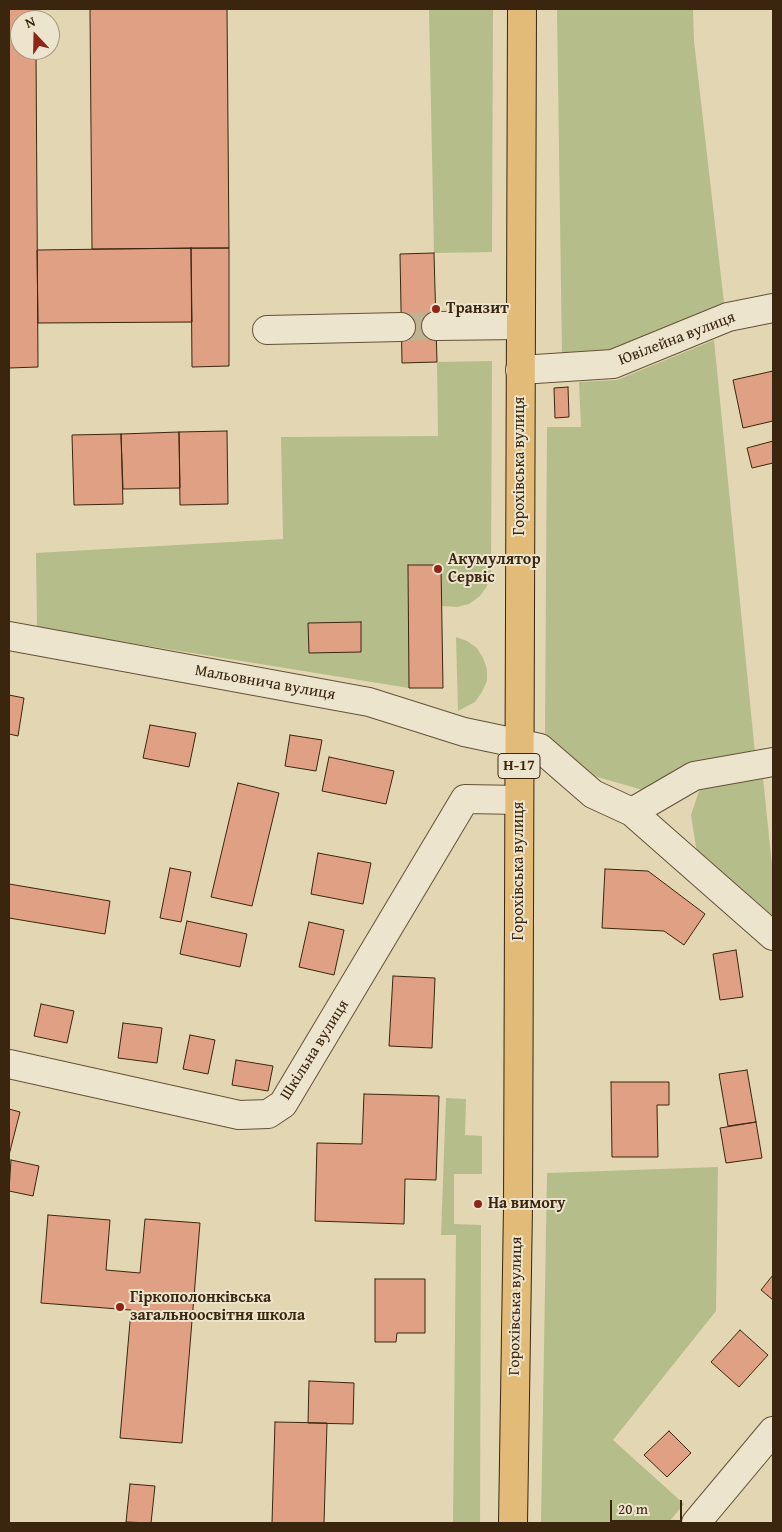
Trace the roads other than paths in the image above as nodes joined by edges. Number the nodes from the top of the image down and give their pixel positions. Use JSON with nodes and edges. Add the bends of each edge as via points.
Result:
{"nodes":[{"id":1,"x":522,"y":9,"type":"edge"},
{"id":2,"x":773,"y":308,"type":"edge"},
{"id":3,"x":520,"y":325,"type":"junction"},
{"id":4,"x":436,"y":326,"type":"tunnel mouth"},
{"id":5,"x":401,"y":327,"type":"tunnel mouth"},
{"id":6,"x":267,"y":330,"type":"dead end"},
{"id":7,"x":520,"y":370,"type":"junction"},
{"id":8,"x":9,"y":636,"type":"edge"},
{"id":9,"x":519,"y":744,"type":"junction"},
{"id":10,"x":773,"y":762,"type":"edge"},
{"id":11,"x":519,"y":800,"type":"junction"},
{"id":12,"x":632,"y":812,"type":"junction"},
{"id":13,"x":773,"y":936,"type":"edge"},
{"id":14,"x":9,"y":1064,"type":"edge"},
{"id":15,"x":773,"y":1431,"type":"edge"},
{"id":16,"x":513,"y":1523,"type":"edge"},
{"id":17,"x":696,"y":1523,"type":"edge"}],
"edges":[{"from":1,"to":3,"type":"main road","name":"Горохівська вулиця","number":"Н-17"},
{"from":2,"to":7,"type":"street","name":"Ювілейна вулиця","via":[[728,317],[613,364]]},
{"from":3,"to":4,"type":"street"},
{"from":3,"to":7,"type":"main road","name":"Горохівська вулиця","number":"Н-17"},
{"from":5,"to":6,"type":"street"},
{"from":7,"to":9,"type":"main road","name":"Горохівська вулиця","number":"Н-17"},
{"from":8,"to":9,"type":"street","name":"Мальовнича вулиця","via":[[369,702],[464,732]]},
{"from":9,"to":11,"type":"main road","name":"Горохівська вулиця","number":"Н-17"},
{"from":9,"to":12,"type":"street","name":"Мальовнича вулиця","via":[[540,748],[592,794]]},
{"from":10,"to":12,"type":"street","via":[[694,776]]},
{"from":11,"to":14,"type":"street","name":"Шкільна вулиця","via":[[465,799],[283,1104],[268,1114],[239,1115]]},
{"from":11,"to":16,"type":"main road","name":"Горохівська вулиця","number":"Н-17"},
{"from":12,"to":13,"type":"street","name":"Мальовнича вулиця"},
{"from":15,"to":17,"type":"street"}]}
